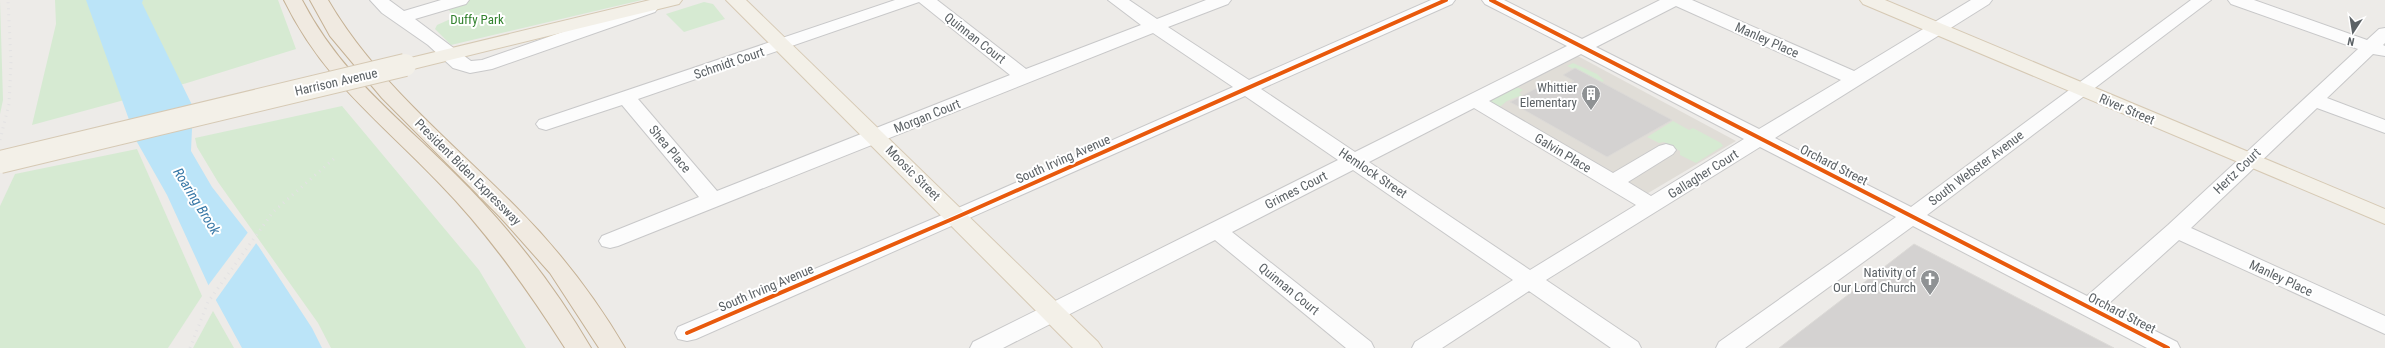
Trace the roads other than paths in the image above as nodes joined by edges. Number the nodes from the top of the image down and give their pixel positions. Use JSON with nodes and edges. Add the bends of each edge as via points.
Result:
{"nodes":[{"id":1,"x":293,"y":0,"type":"edge"},
{"id":2,"x":319,"y":0,"type":"edge"},
{"id":3,"x":380,"y":0,"type":"edge"},
{"id":4,"x":460,"y":0,"type":"edge"},
{"id":5,"x":735,"y":0,"type":"edge"},
{"id":6,"x":912,"y":0,"type":"edge"},
{"id":7,"x":926,"y":0,"type":"edge"},
{"id":8,"x":1117,"y":0,"type":"edge"},
{"id":9,"x":1222,"y":0,"type":"edge"},
{"id":10,"x":1446,"y":0,"type":"edge"},
{"id":11,"x":1491,"y":0,"type":"edge"},
{"id":12,"x":1674,"y":0,"type":"edge"},
{"id":13,"x":1678,"y":0,"type":"edge"},
{"id":14,"x":1869,"y":0,"type":"edge"},
{"id":15,"x":1983,"y":0,"type":"edge"},
{"id":16,"x":2202,"y":0,"type":"edge"},
{"id":17,"x":2237,"y":0,"type":"edge"},
{"id":18,"x":668,"y":1,"type":"edge"},
{"id":19,"x":402,"y":17,"type":"junction"},
{"id":20,"x":1156,"y":26,"type":"junction"},
{"id":21,"x":1937,"y":28,"type":"junction"},
{"id":22,"x":2385,"y":33,"type":"edge"},
{"id":23,"x":783,"y":44,"type":"junction"},
{"id":24,"x":1581,"y":46,"type":"junction"},
{"id":25,"x":2377,"y":50,"type":"edge"},
{"id":26,"x":448,"y":55,"type":"junction"},
{"id":27,"x":1024,"y":76,"type":"junction"},
{"id":28,"x":1856,"y":79,"type":"junction"},
{"id":29,"x":1246,"y":88,"type":"junction"},
{"id":30,"x":2082,"y":90,"type":"junction"},
{"id":31,"x":627,"y":98,"type":"junction"},
{"id":32,"x":1474,"y":100,"type":"junction"},
{"id":33,"x":2315,"y":100,"type":"junction"},
{"id":34,"x":546,"y":124,"type":"dead end"},
{"id":35,"x":2385,"y":127,"type":"edge"},
{"id":36,"x":876,"y":136,"type":"junction"},
{"id":37,"x":1759,"y":139,"type":"junction"},
{"id":38,"x":1666,"y":150,"type":"dead end"},
{"id":39,"x":1354,"y":160,"type":"junction"},
{"id":40,"x":2248,"y":160,"type":"junction"},
{"id":41,"x":0,"y":162,"type":"edge"},
{"id":42,"x":1614,"y":182,"type":"junction"},
{"id":43,"x":713,"y":200,"type":"junction"},
{"id":44,"x":1653,"y":206,"type":"junction"},
{"id":45,"x":1912,"y":216,"type":"junction"},
{"id":46,"x":957,"y":217,"type":"junction"},
{"id":47,"x":2385,"y":217,"type":"edge"},
{"id":48,"x":1216,"y":230,"type":"junction"},
{"id":49,"x":2176,"y":230,"type":"junction"},
{"id":50,"x":610,"y":241,"type":"dead end"},
{"id":51,"x":1530,"y":280,"type":"junction"},
{"id":52,"x":2089,"y":308,"type":"junction"},
{"id":53,"x":1052,"y":312,"type":"junction"},
{"id":54,"x":2385,"y":326,"type":"edge"},
{"id":55,"x":688,"y":333,"type":"dead end"},
{"id":56,"x":578,"y":348,"type":"edge"},
{"id":57,"x":612,"y":348,"type":"edge"},
{"id":58,"x":982,"y":348,"type":"edge"},
{"id":59,"x":1090,"y":348,"type":"edge"},
{"id":60,"x":1362,"y":348,"type":"edge"},
{"id":61,"x":1424,"y":348,"type":"edge"},
{"id":62,"x":1629,"y":348,"type":"edge"},
{"id":63,"x":1728,"y":348,"type":"edge"},
{"id":64,"x":2168,"y":348,"type":"edge"}],
"edges":[{"from":1,"to":56,"type":"highway","name":"President Biden Expressway","via":[[327,58],[463,195],[525,270]]},
{"from":2,"to":57,"type":"highway","name":"President Biden Expressway","via":[[337,32],[389,94],[509,213],[558,266]]},
{"from":3,"to":19,"type":"street","via":[[388,9]]},
{"from":4,"to":19,"type":"street"},
{"from":5,"to":23,"type":"main road","name":"Moosic Street"},
{"from":6,"to":23,"type":"street","name":"Schmidt Court"},
{"from":7,"to":27,"type":"street","name":"Quinnan Court"},
{"from":8,"to":20,"type":"street","name":"Hemlock Street"},
{"from":9,"to":20,"type":"street","name":"Morgan Court"},
{"from":10,"to":29,"type":"street","name":"South Irving Avenue"},
{"from":11,"to":24,"type":"street","name":"Orchard Street"},
{"from":12,"to":24,"type":"street","name":"Grimes Court"},
{"from":13,"to":28,"type":"street","name":"Manley Place"},
{"from":14,"to":21,"type":"main road","name":"River Street"},
{"from":15,"to":21,"type":"street","name":"Gallagher Court"},
{"from":16,"to":30,"type":"street","name":"South Webster Avenue"},
{"from":17,"to":25,"type":"street"},
{"from":18,"to":26,"type":"main road","name":"Harrison Avenue"},
{"from":19,"to":26,"type":"street","via":[[434,40]]},
{"from":20,"to":27,"type":"street","name":"Morgan Court"},
{"from":20,"to":29,"type":"street","name":"Hemlock Street"},
{"from":21,"to":28,"type":"street","name":"Gallagher Court"},
{"from":21,"to":30,"type":"main road","name":"River Street"},
{"from":22,"to":25,"type":"street","name":"Hertz Court"},
{"from":23,"to":31,"type":"street","name":"Schmidt Court"},
{"from":23,"to":36,"type":"main road","name":"Moosic Street"},
{"from":24,"to":32,"type":"street","name":"Grimes Court"},
{"from":24,"to":37,"type":"street","name":"Orchard Street"},
{"from":25,"to":33,"type":"street","name":"Hertz Court"},
{"from":26,"to":41,"type":"main road","name":"Harrison Avenue","bridge":true},
{"from":27,"to":36,"type":"street","name":"Morgan Court"},
{"from":28,"to":37,"type":"street","name":"Gallagher Court"},
{"from":29,"to":39,"type":"street","name":"Hemlock Street"},
{"from":29,"to":46,"type":"street","name":"South Irving Avenue"},
{"from":30,"to":40,"type":"main road","name":"River Street"},
{"from":30,"to":45,"type":"street","name":"South Webster Avenue"},
{"from":31,"to":34,"type":"street","name":"Schmidt Court"},
{"from":31,"to":43,"type":"street","name":"Shea Place"},
{"from":32,"to":39,"type":"street","name":"Grimes Court"},
{"from":32,"to":42,"type":"street","name":"Galvin Place"},
{"from":33,"to":35,"type":"street"},
{"from":33,"to":40,"type":"street","name":"Hertz Court"},
{"from":36,"to":43,"type":"street","name":"Morgan Court"},
{"from":36,"to":46,"type":"main road","name":"Moosic Street"},
{"from":37,"to":44,"type":"street","name":"Gallagher Court"},
{"from":37,"to":45,"type":"street","name":"Orchard Street"},
{"from":38,"to":42,"type":"street"},
{"from":39,"to":48,"type":"street","name":"Grimes Court"},
{"from":39,"to":51,"type":"street","name":"Hemlock Street"},
{"from":40,"to":47,"type":"main road","name":"River Street"},
{"from":40,"to":49,"type":"street","name":"Hertz Court"},
{"from":42,"to":44,"type":"street","name":"Galvin Place"},
{"from":43,"to":50,"type":"street","name":"Morgan Court"},
{"from":44,"to":51,"type":"street","name":"Gallagher Court"},
{"from":45,"to":52,"type":"street","name":"Orchard Street"},
{"from":45,"to":63,"type":"street","name":"South Webster Avenue"},
{"from":46,"to":53,"type":"main road","name":"Moosic Street"},
{"from":46,"to":55,"type":"street","name":"South Irving Avenue"},
{"from":48,"to":53,"type":"street","name":"Grimes Court"},
{"from":48,"to":60,"type":"street","name":"Quinnan Court"},
{"from":49,"to":52,"type":"street","name":"Hertz Court"},
{"from":49,"to":54,"type":"street","name":"Manley Place"},
{"from":51,"to":61,"type":"street","name":"Gallagher Court"},
{"from":51,"to":62,"type":"street","name":"Hemlock Street"},
{"from":52,"to":64,"type":"street","name":"Orchard Street"},
{"from":53,"to":58,"type":"street","name":"Grimes Court"},
{"from":53,"to":59,"type":"main road","name":"Moosic Street"}]}
